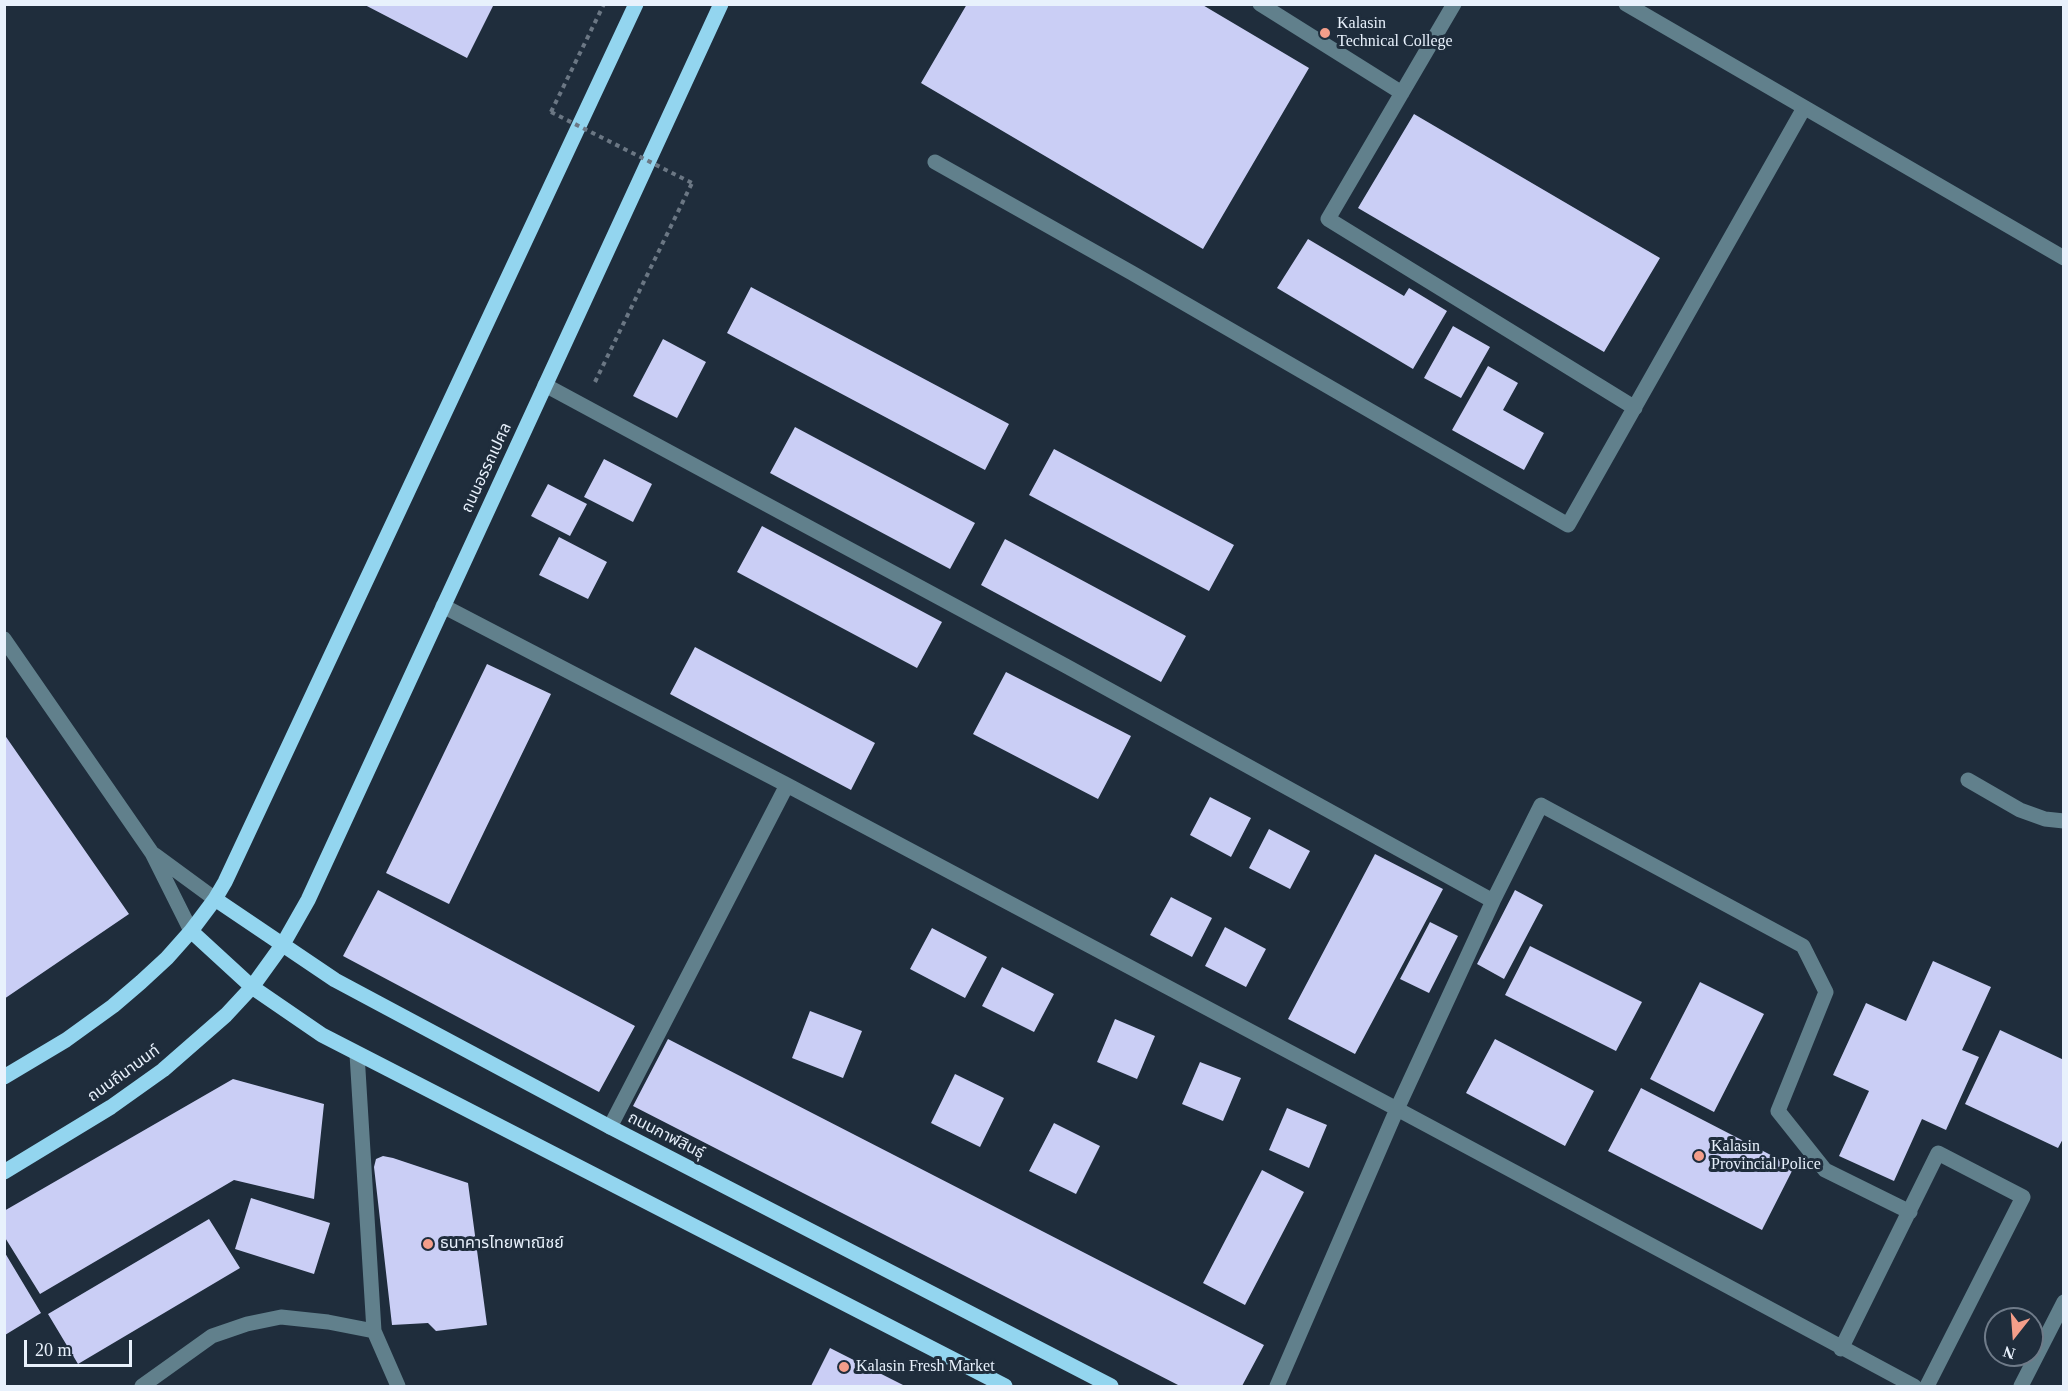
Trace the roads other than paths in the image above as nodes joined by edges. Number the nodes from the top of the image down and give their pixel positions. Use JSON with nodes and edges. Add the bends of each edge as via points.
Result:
{"nodes":[{"id":1,"x":636,"y":4,"type":"edge"},
{"id":2,"x":720,"y":4,"type":"edge"},
{"id":3,"x":1260,"y":4,"type":"edge"},
{"id":4,"x":1626,"y":4,"type":"edge"},
{"id":5,"x":1452,"y":5,"type":"edge"},
{"id":6,"x":1402,"y":93,"type":"junction"},
{"id":7,"x":1804,"y":108,"type":"junction"},
{"id":8,"x":935,"y":162,"type":"dead end"},
{"id":9,"x":2064,"y":258,"type":"edge"},
{"id":10,"x":545,"y":385,"type":"junction"},
{"id":11,"x":1635,"y":408,"type":"junction"},
{"id":12,"x":443,"y":606,"type":"junction"},
{"id":13,"x":4,"y":639,"type":"edge"},
{"id":14,"x":1968,"y":780,"type":"dead end"},
{"id":15,"x":787,"y":784,"type":"junction"},
{"id":16,"x":2064,"y":820,"type":"edge"},
{"id":17,"x":152,"y":853,"type":"junction"},
{"id":18,"x":215,"y":899,"type":"junction"},
{"id":19,"x":1493,"y":901,"type":"junction"},
{"id":20,"x":191,"y":931,"type":"junction"},
{"id":21,"x":283,"y":944,"type":"junction"},
{"id":22,"x":252,"y":987,"type":"junction"},
{"id":23,"x":357,"y":1054,"type":"junction"},
{"id":24,"x":4,"y":1077,"type":"edge"},
{"id":25,"x":1397,"y":1109,"type":"junction"},
{"id":26,"x":610,"y":1127,"type":"junction"},
{"id":27,"x":4,"y":1172,"type":"edge"},
{"id":28,"x":1910,"y":1212,"type":"junction"},
{"id":29,"x":2064,"y":1302,"type":"edge"},
{"id":30,"x":374,"y":1331,"type":"junction"},
{"id":31,"x":1841,"y":1349,"type":"junction"},
{"id":32,"x":142,"y":1386,"type":"edge"},
{"id":33,"x":398,"y":1386,"type":"edge"},
{"id":34,"x":1005,"y":1386,"type":"edge"},
{"id":35,"x":1111,"y":1386,"type":"edge"},
{"id":36,"x":1277,"y":1386,"type":"edge"},
{"id":37,"x":1914,"y":1386,"type":"edge"},
{"id":38,"x":1927,"y":1386,"type":"edge"},
{"id":39,"x":2021,"y":1386,"type":"edge"}],
"edges":[{"from":1,"to":18,"type":"main road"},
{"from":2,"to":10,"type":"main road","name":"ถนนอรรถเปศล"},
{"from":3,"to":6,"type":"street"},
{"from":4,"to":7,"type":"street"},
{"from":5,"to":6,"type":"street"},
{"from":6,"to":11,"type":"street","via":[[1328,219]]},
{"from":7,"to":9,"type":"street"},
{"from":7,"to":11,"type":"street"},
{"from":8,"to":11,"type":"street","via":[[1568,525]]},
{"from":10,"to":12,"type":"main road","name":"ถนนอรรถเปศล"},
{"from":10,"to":19,"type":"street"},
{"from":12,"to":15,"type":"street"},
{"from":12,"to":21,"type":"main road","name":"ถนนอรรถเปศล","via":[[308,900]]},
{"from":13,"to":17,"type":"street"},
{"from":14,"to":16,"type":"street","via":[[2020,810],[2046,819]]},
{"from":15,"to":25,"type":"street"},
{"from":15,"to":26,"type":"street"},
{"from":17,"to":18,"type":"street"},
{"from":17,"to":20,"type":"street"},
{"from":18,"to":20,"type":"main road"},
{"from":18,"to":21,"type":"main road","name":"ถนนกาฬสินธุ์"},
{"from":19,"to":25,"type":"street"},
{"from":19,"to":28,"type":"street","via":[[1542,805],[1803,946],[1826,993],[1778,1111],[1825,1170]]},
{"from":20,"to":22,"type":"main road"},
{"from":20,"to":24,"type":"main road","via":[[113,1006]]},
{"from":21,"to":22,"type":"main road","name":"ถนนถีนานนท์"},
{"from":21,"to":26,"type":"main road","name":"ถนนกาฬสินธุ์","via":[[335,981]]},
{"from":22,"to":23,"type":"main road"},
{"from":22,"to":27,"type":"main road","name":"ถนนถีนานนท์","via":[[163,1070],[111,1107]]},
{"from":23,"to":30,"type":"street"},
{"from":23,"to":34,"type":"main road"},
{"from":25,"to":31,"type":"street"},
{"from":25,"to":36,"type":"street"},
{"from":26,"to":35,"type":"main road","name":"ถนนกาฬสินธุ์"},
{"from":28,"to":31,"type":"street"},
{"from":28,"to":38,"type":"street","via":[[1938,1153],[2023,1197]]},
{"from":29,"to":39,"type":"street"},
{"from":30,"to":32,"type":"street","via":[[281,1317],[247,1324],[212,1336]]},
{"from":30,"to":33,"type":"street"},
{"from":31,"to":37,"type":"street"}]}
